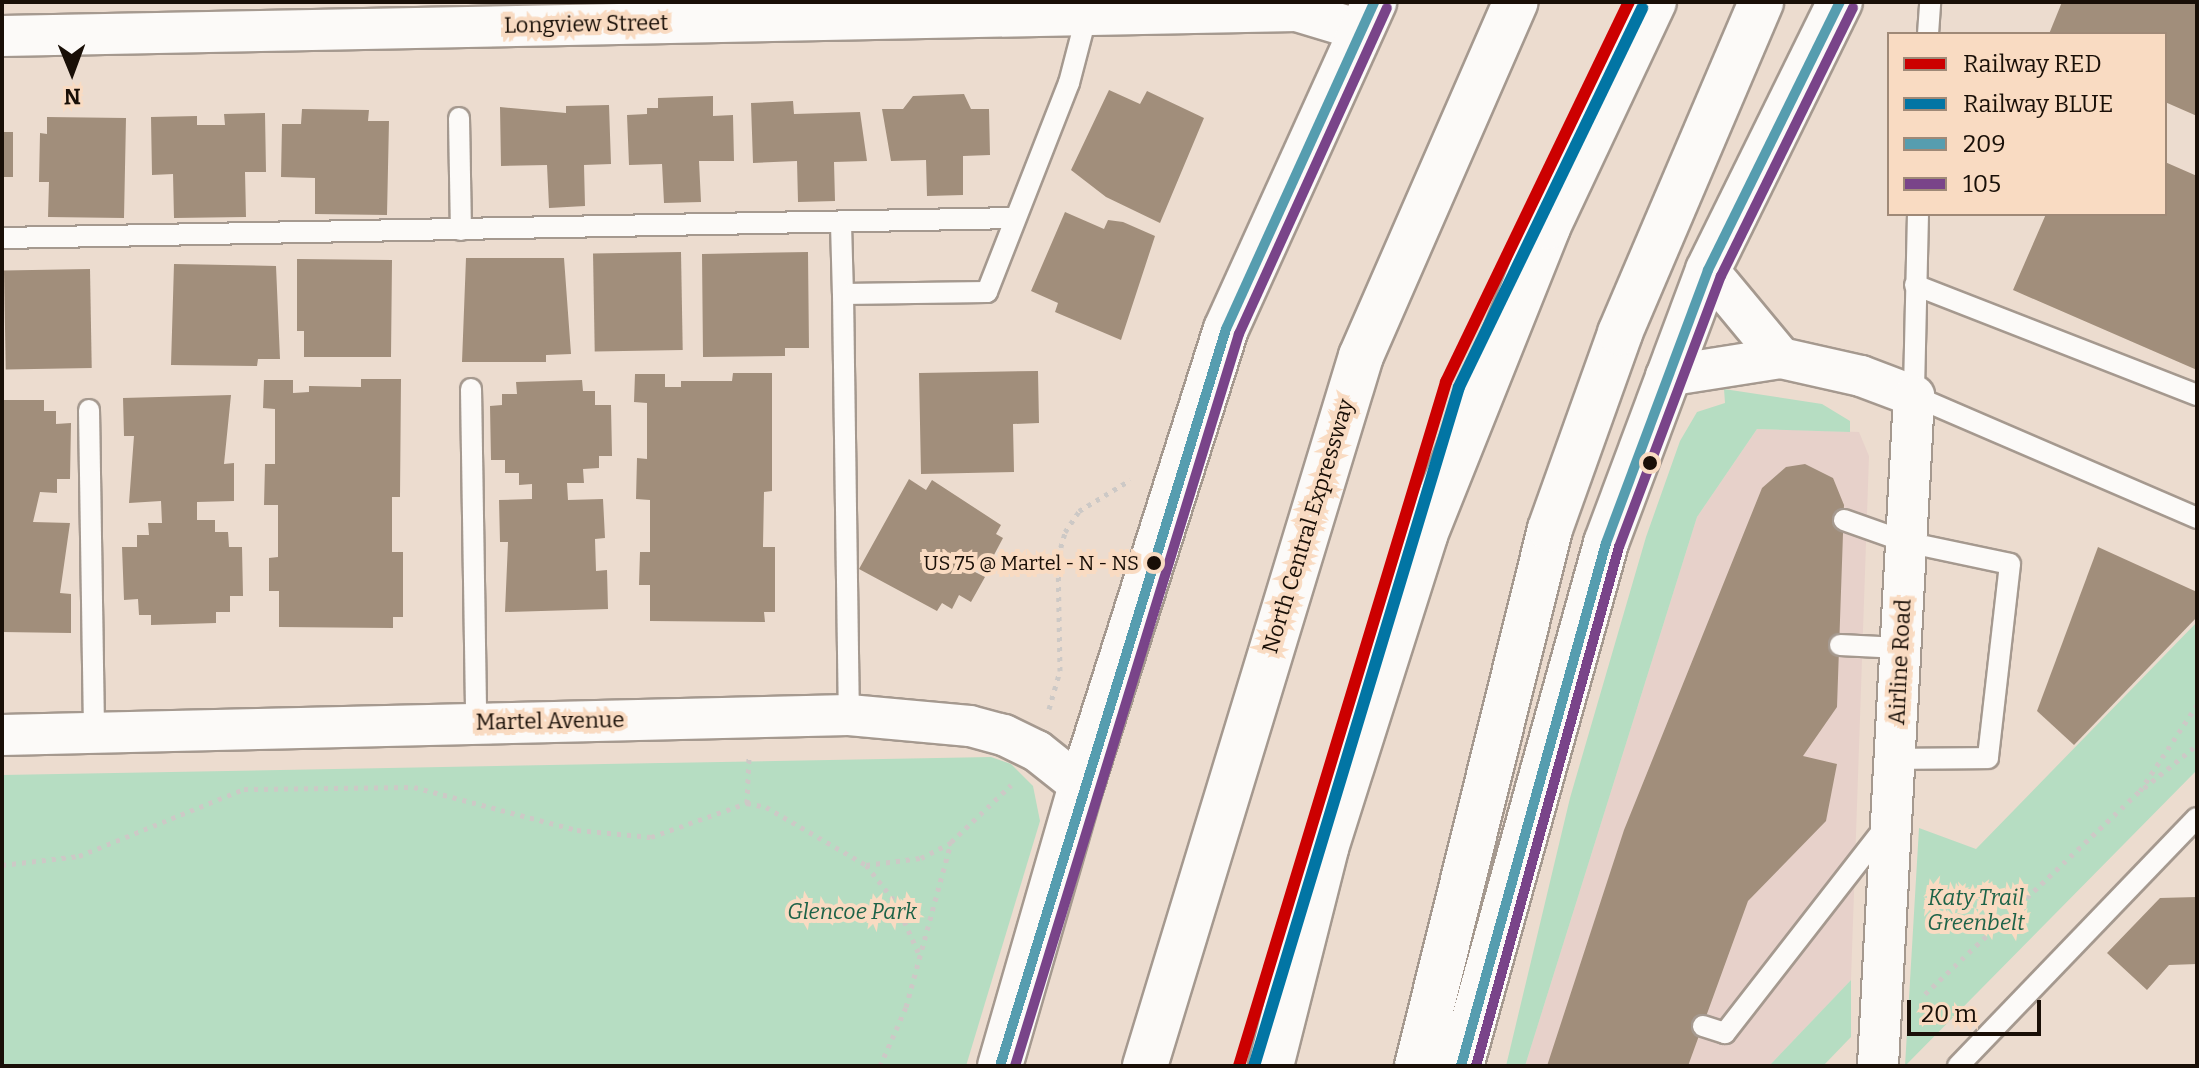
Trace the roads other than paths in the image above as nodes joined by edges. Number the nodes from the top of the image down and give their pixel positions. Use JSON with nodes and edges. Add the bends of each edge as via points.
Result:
{"nodes":[{"id":1,"x":1516,"y":2,"type":"edge"},
{"id":2,"x":1654,"y":2,"type":"edge"},
{"id":3,"x":1761,"y":2,"type":"edge"},
{"id":4,"x":1840,"y":2,"type":"edge"},
{"id":5,"x":1930,"y":2,"type":"edge"},
{"id":6,"x":1087,"y":14,"type":"junction"},
{"id":7,"x":1367,"y":16,"type":"edge"},
{"id":8,"x":1928,"y":32,"type":"edge"},
{"id":9,"x":2,"y":36,"type":"edge"},
{"id":10,"x":459,"y":118,"type":"dead end"},
{"id":11,"x":1918,"y":216,"type":"edge"},
{"id":12,"x":1015,"y":218,"type":"junction"},
{"id":13,"x":841,"y":224,"type":"junction"},
{"id":14,"x":461,"y":230,"type":"junction"},
{"id":15,"x":2,"y":238,"type":"edge"},
{"id":16,"x":1708,"y":270,"type":"junction"},
{"id":17,"x":1915,"y":285,"type":"junction"},
{"id":18,"x":843,"y":294,"type":"junction"},
{"id":19,"x":1781,"y":358,"type":"junction"},
{"id":20,"x":1666,"y":376,"type":"junction"},
{"id":21,"x":471,"y":389,"type":"dead end"},
{"id":22,"x":2197,"y":395,"type":"edge"},
{"id":23,"x":1914,"y":396,"type":"junction"},
{"id":24,"x":89,"y":410,"type":"dead end"},
{"id":25,"x":2197,"y":518,"type":"edge"},
{"id":26,"x":1844,"y":520,"type":"dead end"},
{"id":27,"x":1906,"y":542,"type":"junction"},
{"id":28,"x":1840,"y":645,"type":"dead end"},
{"id":29,"x":1900,"y":648,"type":"junction"},
{"id":30,"x":849,"y":715,"type":"junction"},
{"id":31,"x":476,"y":723,"type":"junction"},
{"id":32,"x":94,"y":733,"type":"junction"},
{"id":33,"x":2,"y":735,"type":"edge"},
{"id":34,"x":1895,"y":759,"type":"junction"},
{"id":35,"x":1081,"y":786,"type":"junction"},
{"id":36,"x":2197,"y":818,"type":"edge"},
{"id":37,"x":1889,"y":823,"type":"junction"},
{"id":38,"x":1153,"y":1024,"type":"junction"},
{"id":39,"x":1703,"y":1026,"type":"dead end"},
{"id":40,"x":1000,"y":1066,"type":"edge"},
{"id":41,"x":1126,"y":1066,"type":"edge"},
{"id":42,"x":1145,"y":1066,"type":"edge"},
{"id":43,"x":1271,"y":1066,"type":"edge"},
{"id":44,"x":1417,"y":1066,"type":"edge"},
{"id":45,"x":1461,"y":1066,"type":"edge"},
{"id":46,"x":1878,"y":1066,"type":"edge"},
{"id":47,"x":1958,"y":1066,"type":"edge"}],
"edges":[{"from":1,"to":38,"type":"main road","name":"North Central Expressway","via":[[1361,356]]},
{"from":2,"to":43,"type":"main road","via":[[1548,227],[1425,535],[1337,809]]},
{"from":3,"to":44,"type":"main road","via":[[1620,333],[1550,529]]},
{"from":4,"to":16,"type":"main road"},
{"from":5,"to":8,"type":"lane"},
{"from":6,"to":7,"type":"street","name":"Longview Street","via":[[1297,11]]},
{"from":6,"to":9,"type":"street","name":"Longview Street"},
{"from":6,"to":12,"type":"lane","via":[[1069,83]]},
{"from":7,"to":35,"type":"main road","via":[[1226,329]]},
{"from":10,"to":14,"type":"lane"},
{"from":11,"to":17,"type":"lane"},
{"from":12,"to":13,"type":"lane"},
{"from":12,"to":18,"type":"lane","via":[[987,292]]},
{"from":13,"to":14,"type":"lane"},
{"from":13,"to":18,"type":"lane"},
{"from":14,"to":15,"type":"lane"},
{"from":16,"to":19,"type":"street"},
{"from":16,"to":20,"type":"main road"},
{"from":17,"to":22,"type":"lane"},
{"from":17,"to":23,"type":"lane"},
{"from":18,"to":30,"type":"lane"},
{"from":19,"to":20,"type":"street"},
{"from":19,"to":23,"type":"street","via":[[1861,376]]},
{"from":20,"to":45,"type":"main road","via":[[1606,543],[1539,769]]},
{"from":21,"to":31,"type":"lane"},
{"from":23,"to":25,"type":"lane"},
{"from":23,"to":27,"type":"street","name":"Airline Road"},
{"from":24,"to":32,"type":"lane"},
{"from":26,"to":27,"type":"lane"},
{"from":27,"to":29,"type":"street","name":"Airline Road"},
{"from":27,"to":34,"type":"lane","via":[[2010,564],[1988,758]]},
{"from":28,"to":29,"type":"lane"},
{"from":29,"to":34,"type":"street","name":"Airline Road"},
{"from":30,"to":31,"type":"street","name":"Martel Avenue"},
{"from":30,"to":35,"type":"street","name":"Martel Avenue","via":[[970,726],[1004,735],[1037,751]]},
{"from":31,"to":32,"type":"street","name":"Martel Avenue"},
{"from":32,"to":33,"type":"street","name":"Martel Avenue"},
{"from":34,"to":37,"type":"street","name":"Airline Road"},
{"from":35,"to":40,"type":"main road"},
{"from":36,"to":47,"type":"lane"},
{"from":37,"to":39,"type":"lane","via":[[1725,1033]]},
{"from":37,"to":46,"type":"street","name":"Airline Road"},
{"from":38,"to":41,"type":"main road"},
{"from":38,"to":42,"type":"main road","name":"North Central Expressway"}]}
